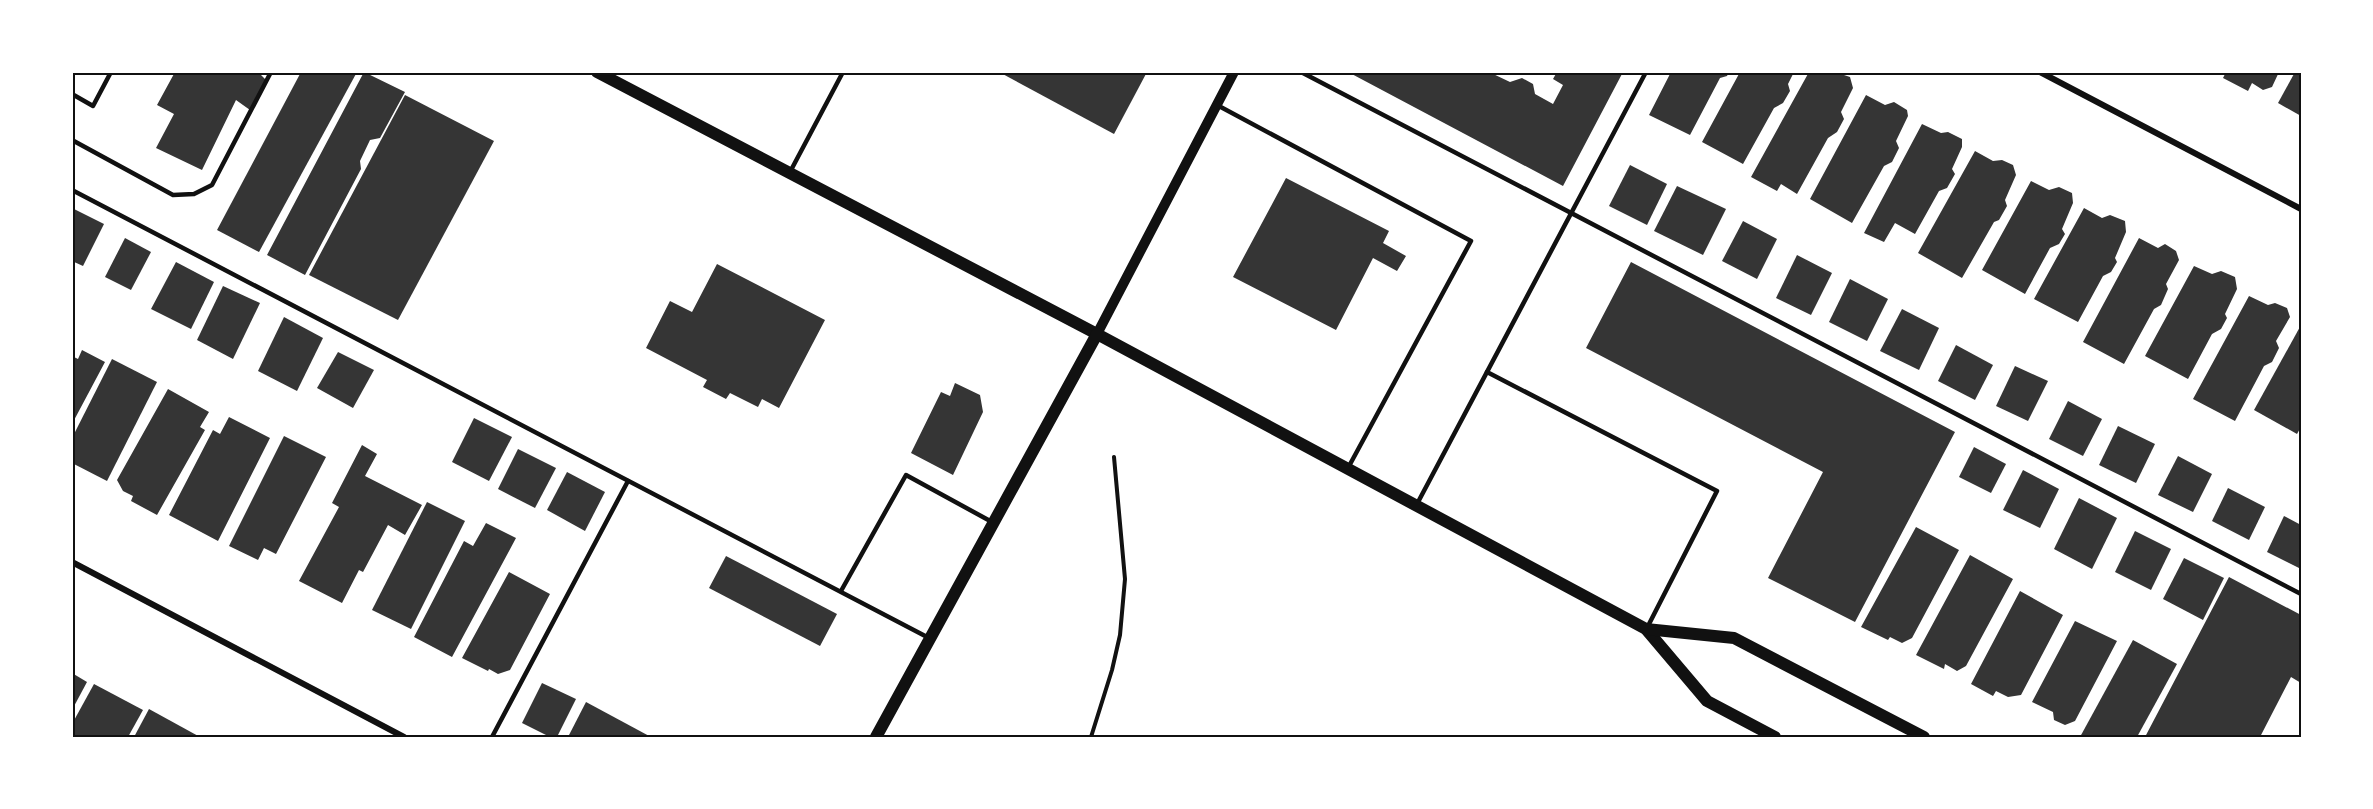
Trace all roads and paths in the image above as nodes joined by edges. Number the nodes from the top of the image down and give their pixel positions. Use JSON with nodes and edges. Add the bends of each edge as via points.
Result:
{"nodes":[{"id":1,"x":111,"y":72,"type":"edge"},
{"id":2,"x":271,"y":72,"type":"edge"},
{"id":3,"x":597,"y":72,"type":"edge"},
{"id":4,"x":843,"y":72,"type":"edge"},
{"id":5,"x":1234,"y":72,"type":"edge"},
{"id":6,"x":1301,"y":72,"type":"edge"},
{"id":7,"x":1646,"y":72,"type":"edge"},
{"id":8,"x":2040,"y":72,"type":"edge"},
{"id":9,"x":72,"y":94,"type":"edge"},
{"id":10,"x":1217,"y":105,"type":"junction"},
{"id":11,"x":72,"y":140,"type":"edge"},
{"id":12,"x":790,"y":172,"type":"junction"},
{"id":13,"x":72,"y":190,"type":"edge"},
{"id":14,"x":2301,"y":209,"type":"edge"},
{"id":15,"x":1572,"y":212,"type":"junction"},
{"id":16,"x":1097,"y":334,"type":"junction"},
{"id":17,"x":1487,"y":372,"type":"junction"},
{"id":18,"x":1114,"y":457,"type":"dead end"},
{"id":19,"x":1348,"y":468,"type":"junction"},
{"id":20,"x":628,"y":481,"type":"junction"},
{"id":21,"x":1417,"y":505,"type":"junction"},
{"id":22,"x":995,"y":523,"type":"junction"},
{"id":23,"x":72,"y":562,"type":"edge"},
{"id":24,"x":841,"y":591,"type":"junction"},
{"id":25,"x":2301,"y":594,"type":"edge"},
{"id":26,"x":1646,"y":629,"type":"junction"},
{"id":27,"x":931,"y":639,"type":"junction"},
{"id":28,"x":404,"y":737,"type":"edge"},
{"id":29,"x":492,"y":737,"type":"edge"},
{"id":30,"x":876,"y":737,"type":"edge"},
{"id":31,"x":1091,"y":737,"type":"edge"},
{"id":32,"x":1775,"y":737,"type":"edge"},
{"id":33,"x":1924,"y":737,"type":"edge"}],
"edges":[{"from":1,"to":9,"type":"lane","via":[[93,106]]},
{"from":2,"to":11,"type":"lane","via":[[212,185],[194,194],[173,195]]},
{"from":3,"to":12,"type":"main road"},
{"from":4,"to":12,"type":"lane"},
{"from":5,"to":10,"type":"street"},
{"from":6,"to":15,"type":"lane"},
{"from":7,"to":15,"type":"lane"},
{"from":8,"to":14,"type":"street"},
{"from":10,"to":16,"type":"street"},
{"from":10,"to":19,"type":"lane","via":[[1471,241]]},
{"from":12,"to":16,"type":"main road"},
{"from":13,"to":20,"type":"lane"},
{"from":15,"to":17,"type":"lane"},
{"from":15,"to":25,"type":"lane"},
{"from":16,"to":19,"type":"main road"},
{"from":16,"to":22,"type":"main road"},
{"from":17,"to":21,"type":"lane"},
{"from":17,"to":26,"type":"lane","via":[[1717,491]]},
{"from":18,"to":31,"type":"path","via":[[1125,579],[1118,644]]},
{"from":19,"to":21,"type":"main road"},
{"from":20,"to":24,"type":"lane"},
{"from":20,"to":29,"type":"lane"},
{"from":21,"to":26,"type":"main road"},
{"from":22,"to":24,"type":"lane","via":[[906,475]]},
{"from":22,"to":27,"type":"main road"},
{"from":23,"to":28,"type":"street"},
{"from":24,"to":27,"type":"lane"},
{"from":26,"to":32,"type":"main road","via":[[1707,701]]},
{"from":26,"to":33,"type":"main road","via":[[1734,638]]},
{"from":27,"to":30,"type":"main road"}]}
